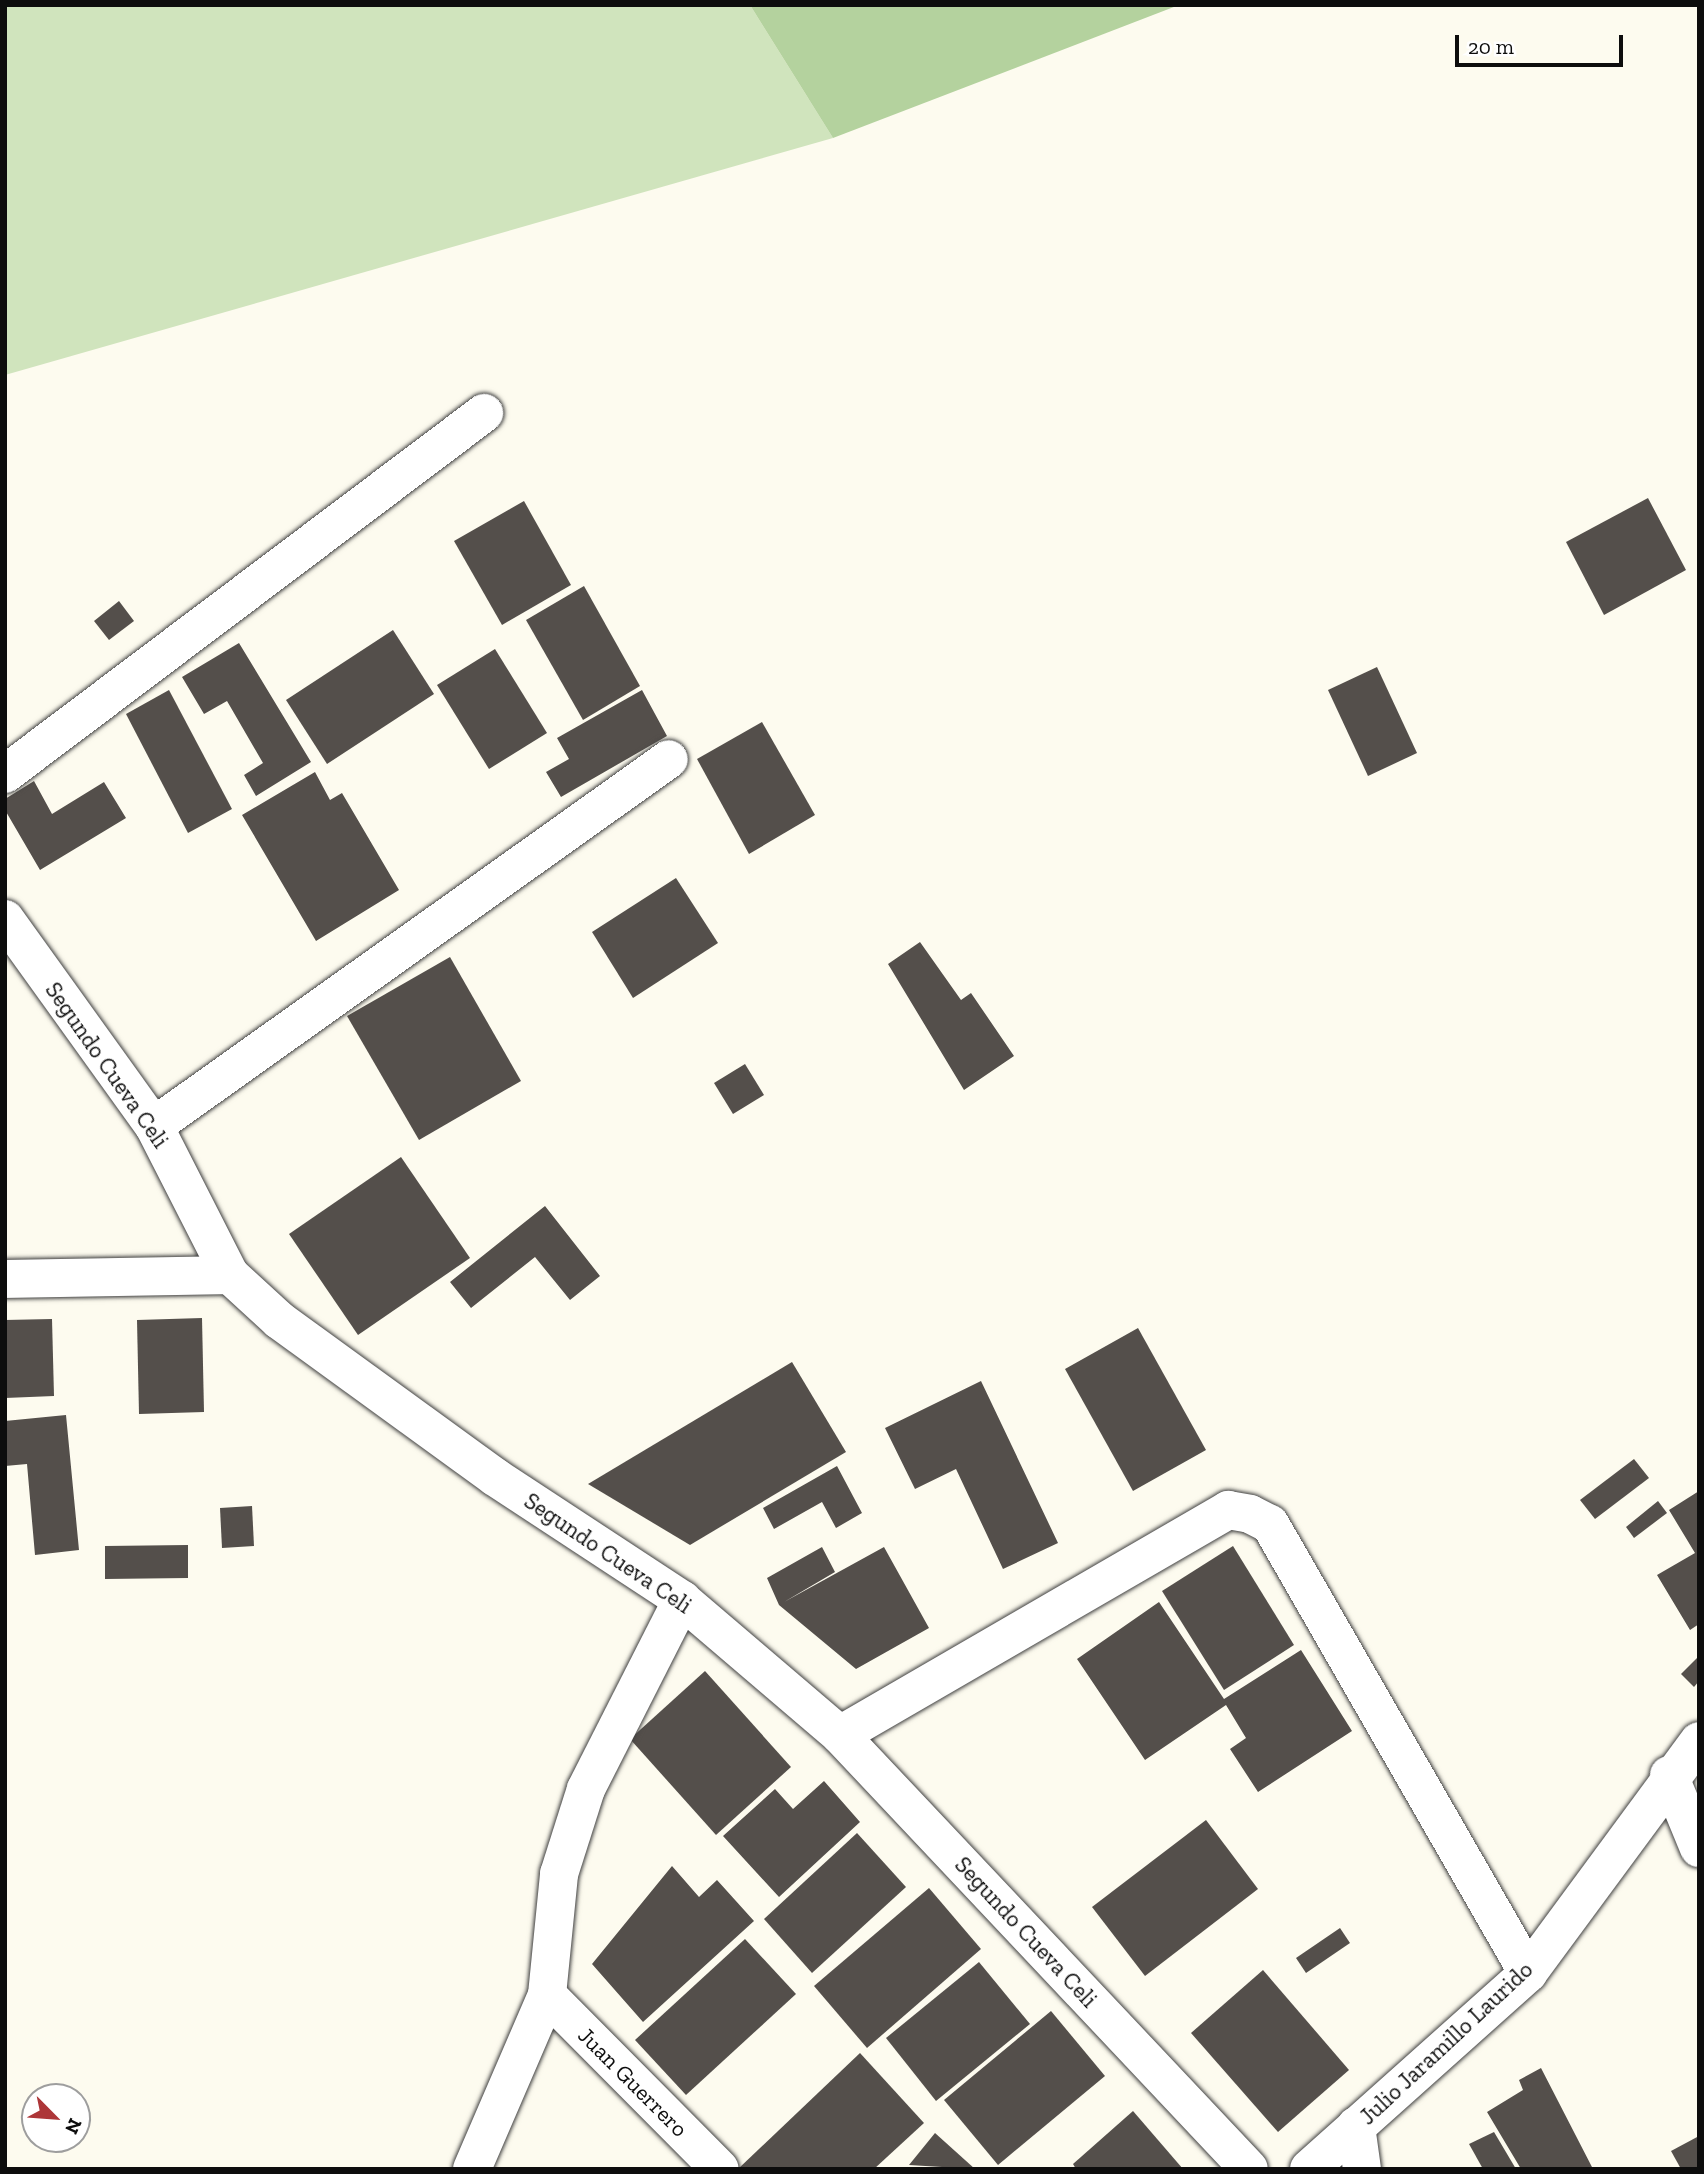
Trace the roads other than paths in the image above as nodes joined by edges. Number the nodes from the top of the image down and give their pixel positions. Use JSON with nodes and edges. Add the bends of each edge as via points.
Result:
{"nodes":[{"id":1,"x":484,"y":413,"type":"dead end"},
{"id":2,"x":669,"y":759,"type":"dead end"},
{"id":3,"x":5,"y":774,"type":"edge"},
{"id":4,"x":5,"y":919,"type":"edge"},
{"id":5,"x":155,"y":1126,"type":"junction"},
{"id":6,"x":230,"y":1275,"type":"junction"},
{"id":7,"x":5,"y":1279,"type":"edge"},
{"id":8,"x":682,"y":1600,"type":"junction"},
{"id":9,"x":840,"y":1735,"type":"junction"},
{"id":10,"x":1699,"y":1741,"type":"edge"},
{"id":11,"x":1669,"y":1775,"type":"junction"},
{"id":12,"x":1699,"y":1848,"type":"edge"},
{"id":13,"x":1528,"y":1973,"type":"junction"},
{"id":14,"x":547,"y":1995,"type":"junction"},
{"id":15,"x":1356,"y":2126,"type":"junction"},
{"id":16,"x":472,"y":2169,"type":"edge"},
{"id":17,"x":720,"y":2169,"type":"edge"},
{"id":18,"x":1249,"y":2169,"type":"edge"},
{"id":19,"x":1309,"y":2169,"type":"edge"},
{"id":20,"x":1362,"y":2169,"type":"edge"}],
"edges":[{"from":1,"to":3,"type":"street"},
{"from":2,"to":5,"type":"street"},
{"from":4,"to":5,"type":"street","name":"Segundo Cueva Celi"},
{"from":5,"to":6,"type":"street","name":"Segundo Cueva Celi"},
{"from":6,"to":7,"type":"street"},
{"from":6,"to":8,"type":"street","name":"Segundo Cueva Celi","via":[[279,1320],[495,1477]]},
{"from":8,"to":9,"type":"street","name":"Segundo Cueva Celi"},
{"from":8,"to":14,"type":"street","via":[[586,1789],[559,1874]]},
{"from":9,"to":13,"type":"street","via":[[1228,1510],[1250,1514],[1270,1524]]},
{"from":9,"to":18,"type":"street","name":"Segundo Cueva Celi"},
{"from":10,"to":11,"type":"street","name":"Julio Jaramillo Laurido"},
{"from":11,"to":12,"type":"street"},
{"from":11,"to":13,"type":"street","name":"Julio Jaramillo Laurido"},
{"from":13,"to":15,"type":"street","name":"Julio Jaramillo Laurido"},
{"from":14,"to":16,"type":"street"},
{"from":14,"to":17,"type":"street","name":"Juan Guerrero"},
{"from":15,"to":19,"type":"street","name":"Julio Jaramillo Laurido"},
{"from":15,"to":20,"type":"street"}]}
